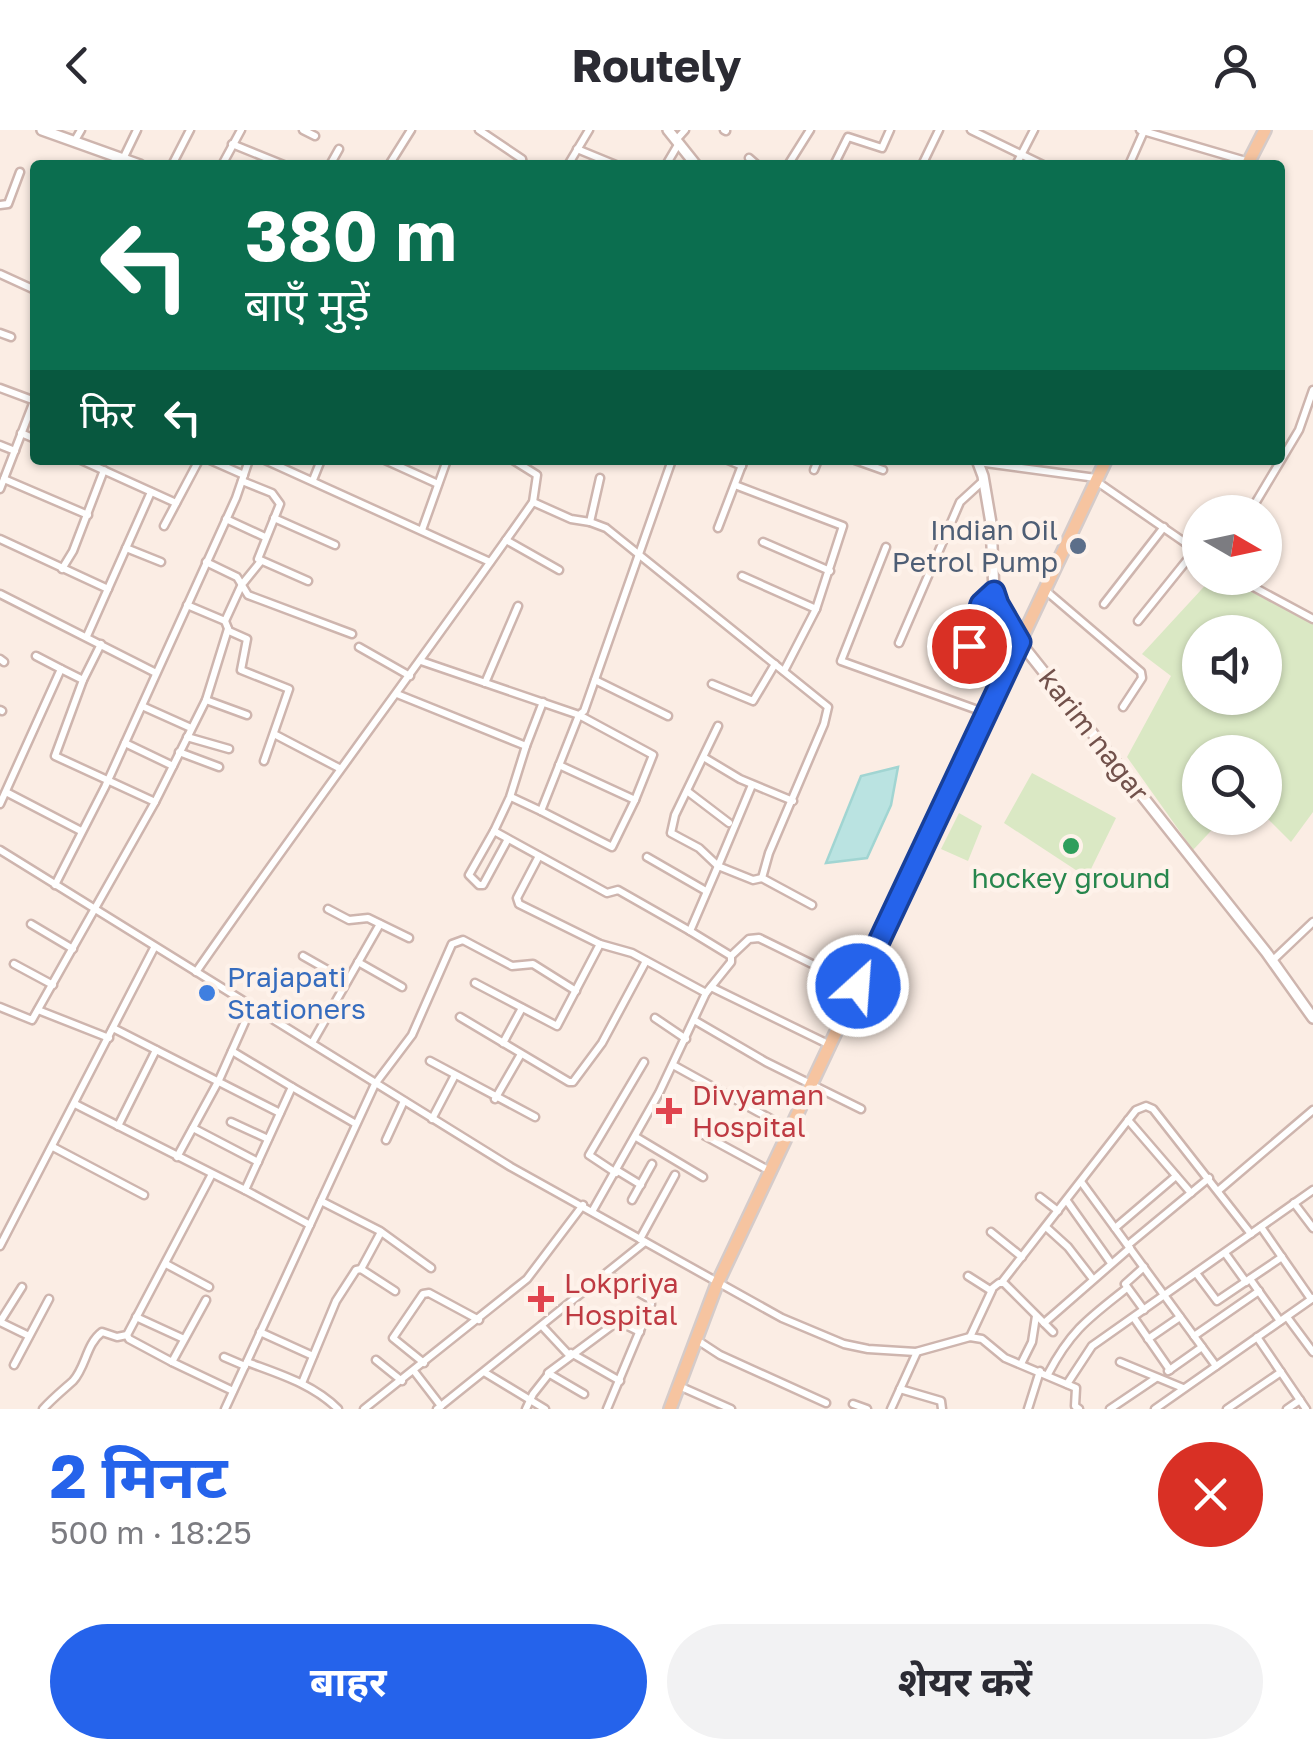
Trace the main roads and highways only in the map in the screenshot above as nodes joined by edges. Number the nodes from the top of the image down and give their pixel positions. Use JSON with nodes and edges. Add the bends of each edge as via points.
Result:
{"nodes":[{"id":1,"x":1265,"y":130,"type":"edge"},
{"id":2,"x":1250,"y":160,"type":"edge"},
{"id":3,"x":1104,"y":465,"type":"edge"},
{"id":4,"x":670,"y":1409,"type":"edge"}],
"edges":[{"from":1,"to":2,"type":"main road"},
{"from":3,"to":4,"type":"main road","via":[[718,1284]]}]}
